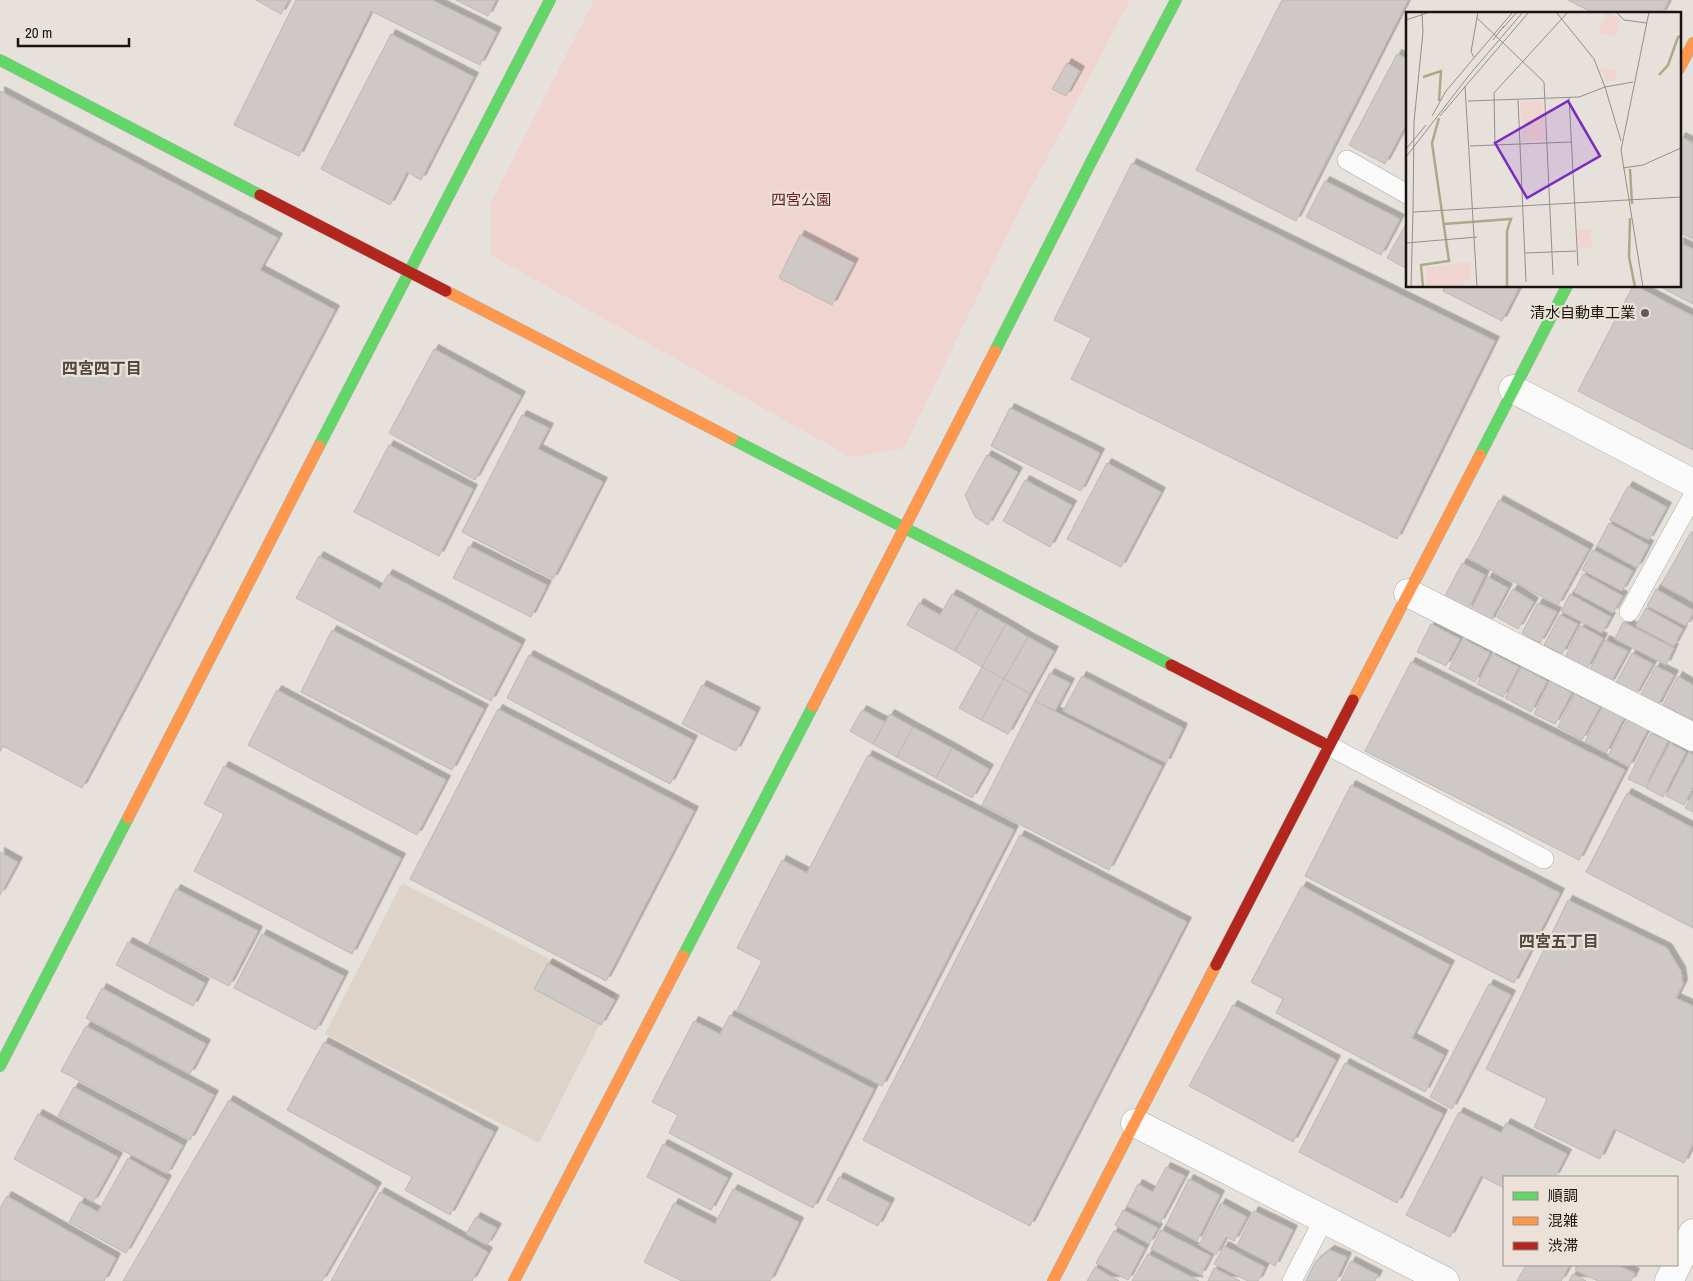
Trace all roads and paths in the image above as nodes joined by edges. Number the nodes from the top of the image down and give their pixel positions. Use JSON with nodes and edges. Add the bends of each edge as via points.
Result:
{"nodes":[{"id":1,"x":550,"y":0,"type":"edge"},
{"id":2,"x":1176,"y":0,"type":"edge"},
{"id":3,"x":1693,"y":43,"type":"edge"},
{"id":4,"x":0,"y":60,"type":"edge"},
{"id":5,"x":1680,"y":68,"type":"edge"},
{"id":6,"x":1347,"y":160,"type":"dead end"},
{"id":7,"x":1406,"y":193,"type":"edge"},
{"id":8,"x":408,"y":272,"type":"junction"},
{"id":9,"x":1566,"y":288,"type":"edge"},
{"id":10,"x":1514,"y":389,"type":"junction"},
{"id":11,"x":1693,"y":483,"type":"edge"},
{"id":12,"x":1693,"y":496,"type":"edge"},
{"id":13,"x":905,"y":528,"type":"junction"},
{"id":14,"x":1408,"y":593,"type":"junction"},
{"id":15,"x":1630,"y":612,"type":"dead end"},
{"id":16,"x":1693,"y":737,"type":"edge"},
{"id":17,"x":1329,"y":746,"type":"junction"},
{"id":18,"x":1544,"y":859,"type":"dead end"},
{"id":19,"x":0,"y":1066,"type":"edge"},
{"id":20,"x":1135,"y":1123,"type":"junction"},
{"id":21,"x":1324,"y":1220,"type":"junction"},
{"id":22,"x":1693,"y":1233,"type":"edge"},
{"id":23,"x":1678,"y":1263,"type":"edge"},
{"id":24,"x":1676,"y":1266,"type":"edge"},
{"id":25,"x":514,"y":1281,"type":"edge"},
{"id":26,"x":1053,"y":1281,"type":"edge"},
{"id":27,"x":1292,"y":1281,"type":"edge"},
{"id":28,"x":1445,"y":1281,"type":"edge"},
{"id":29,"x":1669,"y":1281,"type":"edge"}],
"edges":[{"from":1,"to":8,"type":"street"},
{"from":2,"to":13,"type":"street"},
{"from":3,"to":5,"type":"street"},
{"from":4,"to":8,"type":"street"},
{"from":6,"to":7,"type":"lane"},
{"from":8,"to":13,"type":"street"},
{"from":8,"to":19,"type":"street"},
{"from":9,"to":10,"type":"street"},
{"from":10,"to":11,"type":"street"},
{"from":10,"to":14,"type":"street"},
{"from":12,"to":15,"type":"lane"},
{"from":13,"to":17,"type":"street"},
{"from":13,"to":25,"type":"street"},
{"from":14,"to":16,"type":"street"},
{"from":14,"to":17,"type":"street"},
{"from":17,"to":18,"type":"lane"},
{"from":17,"to":20,"type":"street"},
{"from":20,"to":21,"type":"street"},
{"from":20,"to":26,"type":"street"},
{"from":21,"to":27,"type":"lane"},
{"from":21,"to":28,"type":"street"},
{"from":22,"to":23,"type":"street"},
{"from":24,"to":29,"type":"street"}]}
